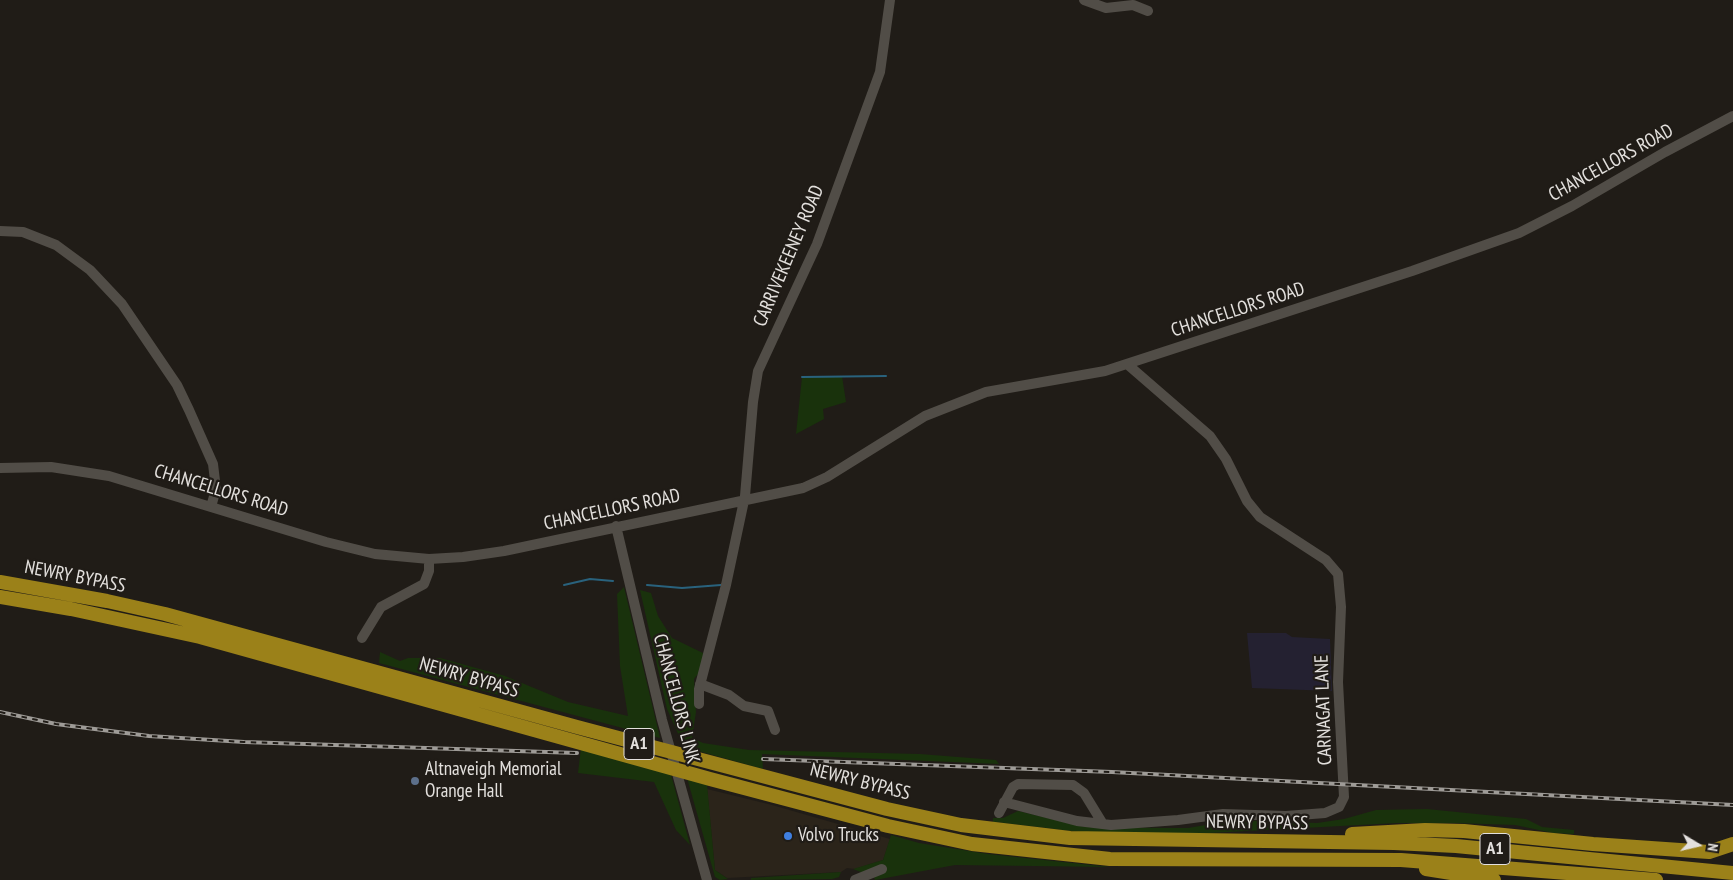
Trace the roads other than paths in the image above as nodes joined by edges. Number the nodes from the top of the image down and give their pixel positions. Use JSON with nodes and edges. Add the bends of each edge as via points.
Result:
{"nodes":[{"id":1,"x":890,"y":0,"type":"edge"},
{"id":2,"x":1084,"y":0,"type":"edge"},
{"id":3,"x":1148,"y":11,"type":"dead end"},
{"id":4,"x":1733,"y":116,"type":"edge"},
{"id":5,"x":0,"y":231,"type":"edge"},
{"id":6,"x":1128,"y":364,"type":"junction"},
{"id":7,"x":0,"y":468,"type":"edge"},
{"id":8,"x":744,"y":500,"type":"junction"},
{"id":9,"x":211,"y":507,"type":"junction"},
{"id":10,"x":616,"y":526,"type":"junction"},
{"id":11,"x":429,"y":559,"type":"junction"},
{"id":12,"x":0,"y":582,"type":"edge"},
{"id":13,"x":0,"y":597,"type":"edge"},
{"id":14,"x":362,"y":638,"type":"dead end"},
{"id":15,"x":700,"y":684,"type":"junction"},
{"id":16,"x":699,"y":704,"type":"dead end"},
{"id":17,"x":776,"y":730,"type":"dead end"},
{"id":18,"x":1004,"y":802,"type":"junction"},
{"id":19,"x":999,"y":812,"type":"dead end"},
{"id":20,"x":1103,"y":824,"type":"junction"},
{"id":21,"x":1287,"y":843,"type":"junction"},
{"id":22,"x":1731,"y":846,"type":"edge"},
{"id":23,"x":1326,"y":858,"type":"junction"},
{"id":24,"x":882,"y":869,"type":"dead end"},
{"id":25,"x":1733,"y":873,"type":"edge"},
{"id":26,"x":867,"y":878,"type":"edge"},
{"id":27,"x":707,"y":880,"type":"edge"},
{"id":28,"x":855,"y":880,"type":"edge"},
{"id":29,"x":1494,"y":880,"type":"edge"},
{"id":30,"x":1656,"y":880,"type":"edge"},
{"id":31,"x":1718,"y":880,"type":"edge"}],
"edges":[{"from":1,"to":8,"type":"street","name":"CARRIVEKEENEY ROAD","via":[[880,72],[818,244],[758,371]]},
{"from":2,"to":3,"type":"street","via":[[1106,8],[1133,5]]},
{"from":4,"to":6,"type":"street","name":"CHANCELLORS ROAD","via":[[1519,232],[1412,271]]},
{"from":5,"to":9,"type":"street","via":[[23,232],[56,245],[90,270],[122,304],[177,385],[190,410],[213,464],[216,489]]},
{"from":6,"to":8,"type":"street","name":"CHANCELLORS ROAD","via":[[1084,376],[1004,387],[970,397],[925,416],[814,483],[793,491]]},
{"from":6,"to":20,"type":"street","name":"CARNAGAT LANE","via":[[1210,436],[1226,459],[1247,501],[1260,517],[1326,560],[1338,574],[1341,607],[1338,682],[1344,797],[1334,811],[1312,815],[1223,814]]},
{"from":7,"to":9,"type":"street","name":"CHANCELLORS ROAD","via":[[51,467],[109,476]]},
{"from":8,"to":10,"type":"street","name":"CHANCELLORS ROAD"},
{"from":8,"to":15,"type":"street"},
{"from":9,"to":11,"type":"street","name":"CHANCELLORS ROAD","via":[[352,549],[393,557]]},
{"from":10,"to":11,"type":"street","name":"CHANCELLORS ROAD","via":[[480,555]]},
{"from":10,"to":27,"type":"street","name":"CHANCELLORS LINK","via":[[662,720]]},
{"from":11,"to":14,"type":"street","via":[[429,572],[424,584],[381,607]]},
{"from":12,"to":21,"type":"highway","name":"NEWRY BYPASS","number":"A1","via":[[165,614],[577,728],[961,825],[1070,838]]},
{"from":13,"to":23,"type":"highway","name":"NEWRY BYPASS","number":"A1","via":[[200,637],[710,779],[888,826],[972,844],[1110,859]]},
{"from":15,"to":16,"type":"street"},
{"from":15,"to":17,"type":"street","via":[[729,695],[744,706],[768,711]]},
{"from":18,"to":19,"type":"street"},
{"from":18,"to":20,"type":"street","name":"CARNAGAT LANE"},
{"from":18,"to":20,"type":"street","via":[[1018,784],[1073,785],[1084,793]]},
{"from":21,"to":22,"type":"highway","via":[[1337,835],[1425,830],[1709,852]]},
{"from":21,"to":25,"type":"highway","name":"NEWRY BYPASS","number":"A1","via":[[1456,846]]},
{"from":22,"to":31,"type":"highway","via":[[1720,863]]},
{"from":23,"to":29,"type":"highway"},
{"from":23,"to":30,"type":"highway","name":"NEWRY BYPASS","number":"A1","via":[[1452,862]]},
{"from":24,"to":26,"type":"street"},
{"from":26,"to":28,"type":"street"}]}
